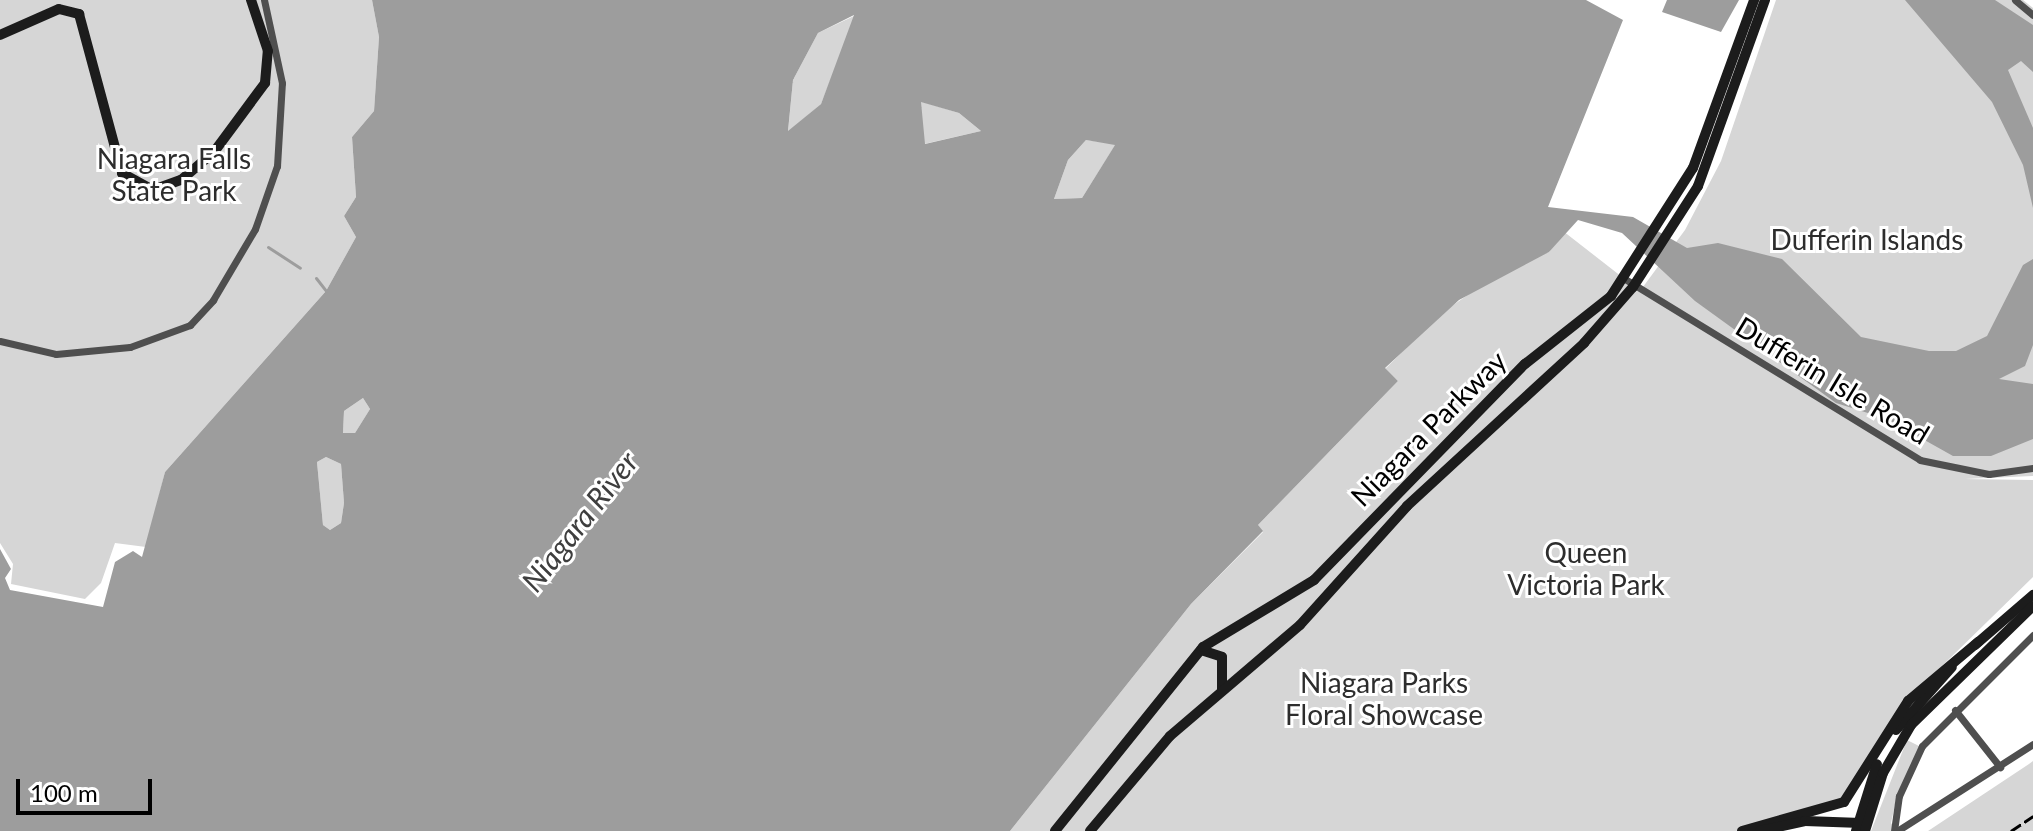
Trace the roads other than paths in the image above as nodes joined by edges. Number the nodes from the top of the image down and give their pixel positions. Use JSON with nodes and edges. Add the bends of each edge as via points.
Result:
{"nodes":[{"id":1,"x":251,"y":0,"type":"edge"},
{"id":2,"x":264,"y":0,"type":"edge"},
{"id":3,"x":1754,"y":0,"type":"edge"},
{"id":4,"x":1765,"y":0,"type":"edge"},
{"id":5,"x":2015,"y":0,"type":"edge"},
{"id":6,"x":2033,"y":15,"type":"edge"},
{"id":7,"x":0,"y":35,"type":"edge"},
{"id":8,"x":1668,"y":228,"type":"junction"},
{"id":9,"x":1629,"y":283,"type":"junction"},
{"id":10,"x":0,"y":341,"type":"edge"},
{"id":11,"x":2033,"y":468,"type":"edge"},
{"id":12,"x":2033,"y":595,"type":"edge"},
{"id":13,"x":2033,"y":606,"type":"edge"},
{"id":14,"x":2033,"y":635,"type":"edge"},
{"id":15,"x":1978,"y":642,"type":"junction"},
{"id":16,"x":1199,"y":651,"type":"junction"},
{"id":17,"x":1221,"y":691,"type":"junction"},
{"id":18,"x":1955,"y":710,"type":"junction"},
{"id":19,"x":2033,"y":744,"type":"edge"},
{"id":20,"x":2000,"y":767,"type":"junction"},
{"id":21,"x":1861,"y":827,"type":"edge"},
{"id":22,"x":1055,"y":831,"type":"edge"},
{"id":23,"x":1090,"y":831,"type":"edge"},
{"id":24,"x":1742,"y":831,"type":"edge"},
{"id":25,"x":1760,"y":831,"type":"edge"},
{"id":26,"x":1895,"y":831,"type":"edge"}],
"edges":[{"from":1,"to":7,"type":"main road","via":[[268,51],[265,83],[214,152],[181,180],[153,190],[122,173],[79,14],[59,9]]},
{"from":2,"to":10,"type":"street","via":[[282,83],[277,166],[255,229],[202,313],[190,325],[130,347],[56,354]]},
{"from":3,"to":8,"type":"main road","name":"Niagara Parkway"},
{"from":4,"to":8,"type":"main road","name":"Niagara Parkway","via":[[1724,123]]},
{"from":5,"to":6,"type":"street"},
{"from":8,"to":9,"type":"main road","name":"Niagara Parkway"},
{"from":9,"to":11,"type":"street","name":"Dufferin Isle Road","via":[[1920,460],[1989,474]]},
{"from":9,"to":16,"type":"main road","name":"Niagara Parkway","via":[[1525,364],[1314,580]]},
{"from":9,"to":17,"type":"main road","name":"Niagara Parkway","via":[[1584,343],[1407,506],[1300,625]]},
{"from":12,"to":15,"type":"main road"},
{"from":13,"to":21,"type":"main road","via":[[1911,725],[1883,773]]},
{"from":14,"to":18,"type":"street"},
{"from":15,"to":21,"type":"main road","via":[[1900,723],[1874,769]]},
{"from":15,"to":24,"type":"main road","via":[[1908,701],[1844,802]]},
{"from":16,"to":17,"type":"main road","via":[[1208,647],[1222,657],[1227,677]]},
{"from":16,"to":22,"type":"main road","name":"Niagara Parkway"},
{"from":17,"to":23,"type":"main road","name":"Niagara Parkway","via":[[1170,736]]},
{"from":18,"to":20,"type":"street"},
{"from":18,"to":26,"type":"street","via":[[1922,746],[1899,796]]},
{"from":19,"to":20,"type":"street"},
{"from":20,"to":26,"type":"street"},
{"from":21,"to":25,"type":"main road","via":[[1805,821]]}]}
